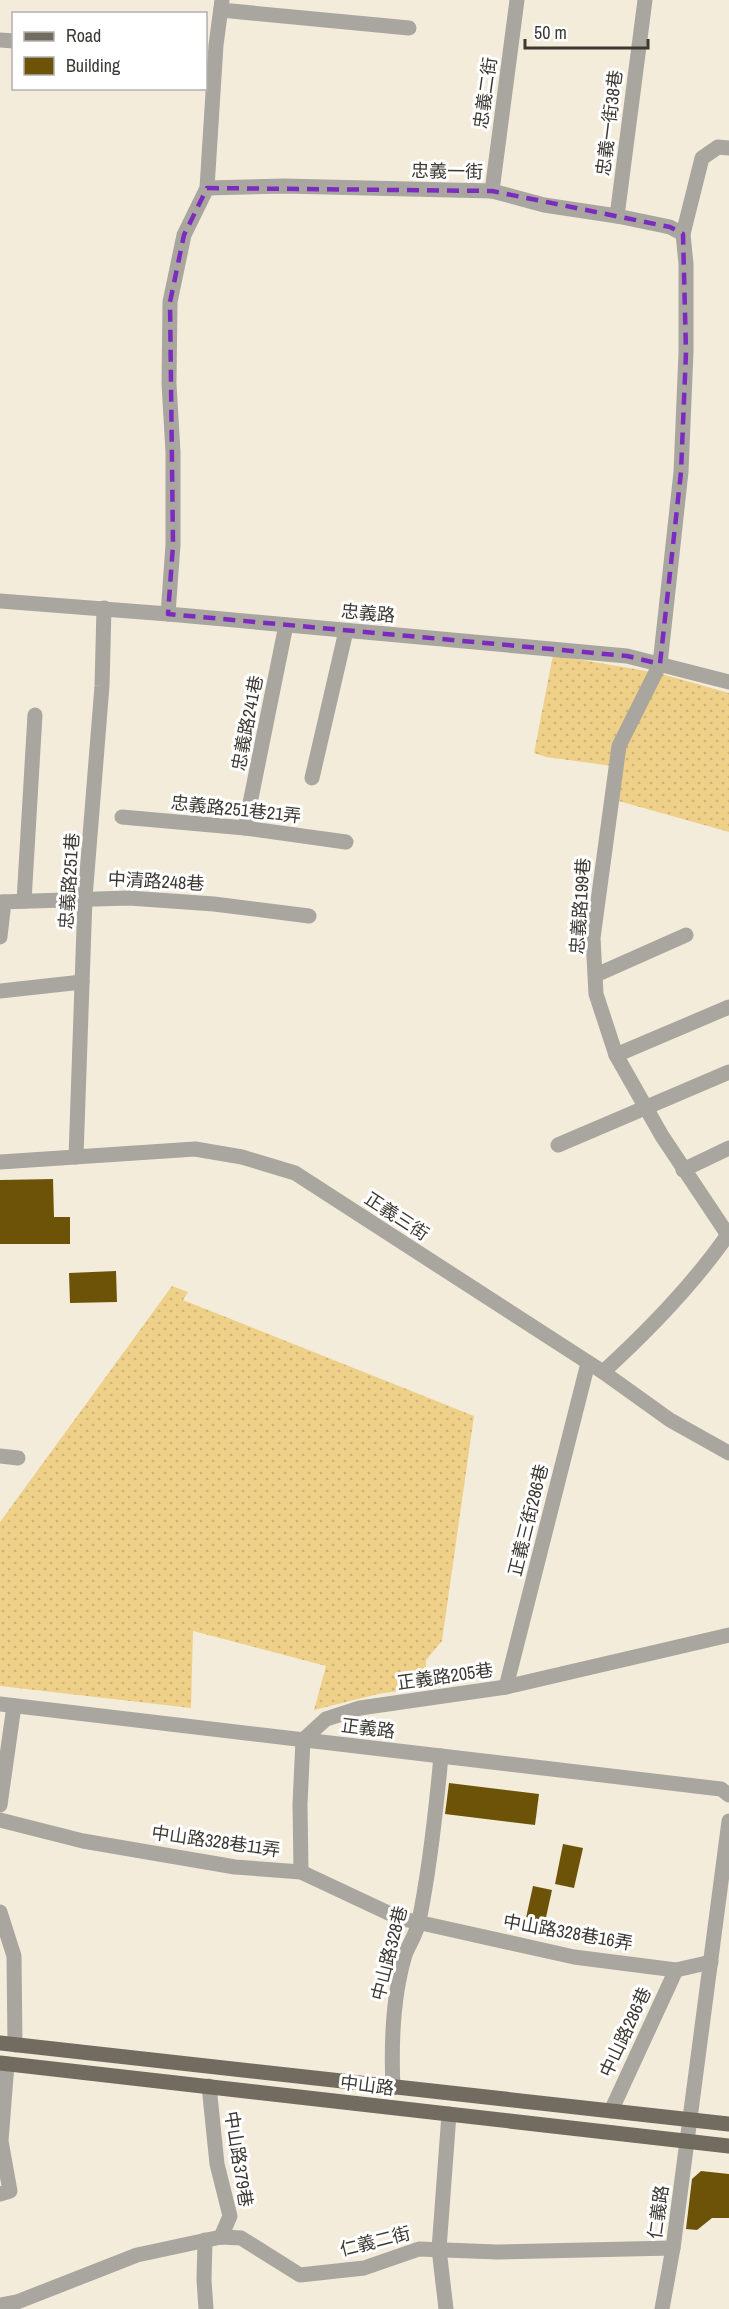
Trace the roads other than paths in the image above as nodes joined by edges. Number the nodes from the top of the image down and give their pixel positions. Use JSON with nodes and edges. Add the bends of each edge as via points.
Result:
{"nodes":[{"id":1,"x":517,"y":0,"type":"edge"},
{"id":2,"x":645,"y":0,"type":"edge"},
{"id":3,"x":221,"y":5,"type":"edge"},
{"id":4,"x":409,"y":28,"type":"dead end"},
{"id":5,"x":210,"y":55,"type":"edge"},
{"id":6,"x":729,"y":147,"type":"edge"},
{"id":7,"x":207,"y":188,"type":"junction"},
{"id":8,"x":492,"y":191,"type":"junction"},
{"id":9,"x":617,"y":216,"type":"junction"},
{"id":10,"x":683,"y":234,"type":"junction"},
{"id":11,"x":0,"y":601,"type":"edge"},
{"id":12,"x":104,"y":608,"type":"junction"},
{"id":13,"x":168,"y":614,"type":"junction"},
{"id":14,"x":286,"y":625,"type":"junction"},
{"id":15,"x":346,"y":631,"type":"junction"},
{"id":16,"x":660,"y":664,"type":"junction"},
{"id":17,"x":729,"y":682,"type":"edge"},
{"id":18,"x":35,"y":715,"type":"dead end"},
{"id":19,"x":312,"y":778,"type":"dead end"},
{"id":20,"x":122,"y":817,"type":"dead end"},
{"id":21,"x":245,"y":828,"type":"junction"},
{"id":22,"x":346,"y":842,"type":"dead end"},
{"id":23,"x":86,"y":898,"type":"junction"},
{"id":24,"x":24,"y":901,"type":"junction"},
{"id":25,"x":2,"y":902,"type":"edge"},
{"id":26,"x":309,"y":916,"type":"dead end"},
{"id":27,"x":686,"y":935,"type":"dead end"},
{"id":28,"x":0,"y":937,"type":"edge"},
{"id":29,"x":596,"y":975,"type":"junction"},
{"id":30,"x":82,"y":982,"type":"junction"},
{"id":31,"x":0,"y":991,"type":"edge"},
{"id":32,"x":729,"y":1007,"type":"edge"},
{"id":33,"x":616,"y":1055,"type":"junction"},
{"id":34,"x":729,"y":1072,"type":"edge"},
{"id":35,"x":646,"y":1107,"type":"junction"},
{"id":36,"x":558,"y":1145,"type":"dead end"},
{"id":37,"x":729,"y":1148,"type":"edge"},
{"id":38,"x":76,"y":1157,"type":"junction"},
{"id":39,"x":0,"y":1162,"type":"edge"},
{"id":40,"x":683,"y":1170,"type":"junction"},
{"id":41,"x":728,"y":1234,"type":"edge"},
{"id":42,"x":588,"y":1363,"type":"junction"},
{"id":43,"x":603,"y":1372,"type":"junction"},
{"id":44,"x":729,"y":1454,"type":"edge"},
{"id":45,"x":0,"y":1456,"type":"edge"},
{"id":46,"x":18,"y":1458,"type":"dead end"},
{"id":47,"x":729,"y":1635,"type":"edge"},
{"id":48,"x":506,"y":1686,"type":"junction"},
{"id":49,"x":7,"y":1705,"type":"edge"},
{"id":50,"x":303,"y":1740,"type":"junction"},
{"id":51,"x":441,"y":1756,"type":"junction"},
{"id":52,"x":729,"y":1796,"type":"edge"},
{"id":53,"x":0,"y":1805,"type":"edge"},
{"id":54,"x":0,"y":1820,"type":"edge"},
{"id":55,"x":729,"y":1821,"type":"edge"},
{"id":56,"x":301,"y":1872,"type":"junction"},
{"id":57,"x":0,"y":1912,"type":"edge"},
{"id":58,"x":419,"y":1923,"type":"junction"},
{"id":59,"x":711,"y":1962,"type":"junction"},
{"id":60,"x":675,"y":1970,"type":"junction"},
{"id":61,"x":7,"y":2044,"type":"edge"},
{"id":62,"x":4,"y":2063,"type":"edge"},
{"id":63,"x":209,"y":2086,"type":"junction"},
{"id":64,"x":393,"y":2088,"type":"junction"},
{"id":65,"x":611,"y":2111,"type":"junction"},
{"id":66,"x":449,"y":2114,"type":"junction"},
{"id":67,"x":690,"y":2119,"type":"junction"},
{"id":68,"x":729,"y":2124,"type":"edge"},
{"id":69,"x":687,"y":2141,"type":"junction"},
{"id":70,"x":729,"y":2146,"type":"edge"},
{"id":71,"x":0,"y":2194,"type":"edge"},
{"id":72,"x":221,"y":2237,"type":"junction"},
{"id":73,"x":205,"y":2240,"type":"junction"},
{"id":74,"x":673,"y":2248,"type":"junction"},
{"id":75,"x":439,"y":2249,"type":"junction"},
{"id":76,"x":0,"y":2305,"type":"edge"},
{"id":77,"x":206,"y":2309,"type":"edge"},
{"id":78,"x":446,"y":2309,"type":"edge"},
{"id":79,"x":662,"y":2309,"type":"edge"}],
"edges":[{"from":1,"to":8,"type":"street","name":"忠義二街"},
{"from":2,"to":9,"type":"street","name":"忠義一街38巷"},
{"from":3,"to":4,"type":"street"},
{"from":3,"to":5,"type":"street"},
{"from":5,"to":7,"type":"street"},
{"from":6,"to":10,"type":"street","via":[[718,147],[702,158]]},
{"from":7,"to":8,"type":"street","name":"忠義一街"},
{"from":7,"to":13,"type":"street","via":[[183,235],[170,302],[173,545]]},
{"from":8,"to":9,"type":"street","name":"忠義一街","via":[[544,205]]},
{"from":9,"to":10,"type":"street","name":"忠義一街","via":[[670,227]]},
{"from":10,"to":16,"type":"street","via":[[686,340],[681,472]]},
{"from":11,"to":12,"type":"street","name":"忠義路"},
{"from":12,"to":13,"type":"street","name":"忠義路"},
{"from":12,"to":23,"type":"street","name":"忠義路251巷"},
{"from":13,"to":14,"type":"street","name":"忠義路"},
{"from":14,"to":15,"type":"street","name":"忠義路"},
{"from":14,"to":21,"type":"street","name":"忠義路241巷"},
{"from":15,"to":16,"type":"street","name":"忠義路","via":[[619,655]]},
{"from":15,"to":19,"type":"street"},
{"from":16,"to":17,"type":"street","name":"忠義路"},
{"from":16,"to":29,"type":"street","name":"忠義路199巷","via":[[619,746],[593,938]]},
{"from":18,"to":24,"type":"street"},
{"from":20,"to":21,"type":"street","name":"忠義路251巷21弄"},
{"from":21,"to":22,"type":"street","name":"忠義路251巷21弄"},
{"from":23,"to":24,"type":"street","name":"中清路248巷"},
{"from":23,"to":26,"type":"street","name":"中清路248巷","via":[[214,904]]},
{"from":23,"to":30,"type":"street","name":"忠義路251巷"},
{"from":24,"to":25,"type":"street","name":"中清路248巷"},
{"from":25,"to":28,"type":"street"},
{"from":27,"to":29,"type":"street"},
{"from":29,"to":33,"type":"street","name":"忠義路199巷","via":[[596,994]]},
{"from":30,"to":31,"type":"street"},
{"from":30,"to":38,"type":"street","name":"忠義路251巷"},
{"from":32,"to":33,"type":"street"},
{"from":33,"to":35,"type":"street","name":"忠義路199巷"},
{"from":34,"to":35,"type":"street"},
{"from":35,"to":36,"type":"street"},
{"from":35,"to":40,"type":"street","name":"忠義路199巷"},
{"from":37,"to":40,"type":"street"},
{"from":38,"to":39,"type":"street","name":"正義三街"},
{"from":38,"to":42,"type":"street","name":"正義三街","via":[[195,1149],[242,1157],[295,1173]]},
{"from":40,"to":41,"type":"street","name":"忠義路199巷"},
{"from":41,"to":43,"type":"street","via":[[718,1251],[651,1328]]},
{"from":42,"to":43,"type":"street","name":"正義三街"},
{"from":42,"to":48,"type":"street","name":"正義三街286巷"},
{"from":43,"to":44,"type":"street","name":"正義三街","via":[[670,1420]]},
{"from":45,"to":46,"type":"street"},
{"from":47,"to":48,"type":"street","name":"正義路205巷"},
{"from":48,"to":50,"type":"street","name":"正義路205巷","via":[[360,1708],[326,1719]]},
{"from":49,"to":50,"type":"street","name":"正義路"},
{"from":49,"to":53,"type":"street"},
{"from":50,"to":51,"type":"street","name":"正義路"},
{"from":50,"to":56,"type":"street"},
{"from":51,"to":52,"type":"street","name":"正義路","via":[[721,1789]]},
{"from":51,"to":58,"type":"street","name":"中山路328巷"},
{"from":54,"to":56,"type":"street","name":"中山路328巷11弄","via":[[83,1841],[235,1867]]},
{"from":55,"to":59,"type":"street"},
{"from":56,"to":58,"type":"street","name":"中山路328巷11弄","via":[[399,1918]]},
{"from":57,"to":61,"type":"street","via":[[14,1956],[16,2004]]},
{"from":58,"to":60,"type":"street","name":"中山路328巷16弄","via":[[574,1957]]},
{"from":58,"to":64,"type":"street","name":"中山路328巷","via":[[405,1955],[395,2000]]},
{"from":59,"to":60,"type":"street","name":"中山路328巷16弄"},
{"from":59,"to":67,"type":"street"},
{"from":60,"to":65,"type":"street","name":"中山路286巷"},
{"from":61,"to":64,"type":"main road","name":"中山路"},
{"from":62,"to":63,"type":"main road","name":"中山路"},
{"from":62,"to":71,"type":"street","via":[[1,2141],[10,2191]]},
{"from":63,"to":66,"type":"main road","name":"中山路"},
{"from":63,"to":72,"type":"street","name":"中山路379巷","via":[[217,2164],[230,2216]]},
{"from":64,"to":65,"type":"main road","name":"中山路"},
{"from":65,"to":67,"type":"main road","name":"中山路"},
{"from":66,"to":69,"type":"main road","name":"中山路"},
{"from":66,"to":75,"type":"street"},
{"from":67,"to":68,"type":"main road","name":"中山路"},
{"from":67,"to":69,"type":"street","name":"仁義路"},
{"from":69,"to":70,"type":"main road","name":"中山路"},
{"from":69,"to":74,"type":"street","name":"仁義路"},
{"from":72,"to":73,"type":"street","name":"仁義二街"},
{"from":72,"to":75,"type":"street","name":"仁義二街","via":[[240,2238],[300,2275],[364,2268],[419,2249]]},
{"from":73,"to":76,"type":"street","name":"仁義二街","via":[[137,2255],[17,2302]]},
{"from":73,"to":77,"type":"street"},
{"from":74,"to":75,"type":"street","name":"仁義二街","via":[[497,2252]]},
{"from":74,"to":79,"type":"street","name":"仁義路"},
{"from":75,"to":78,"type":"street"}]}
